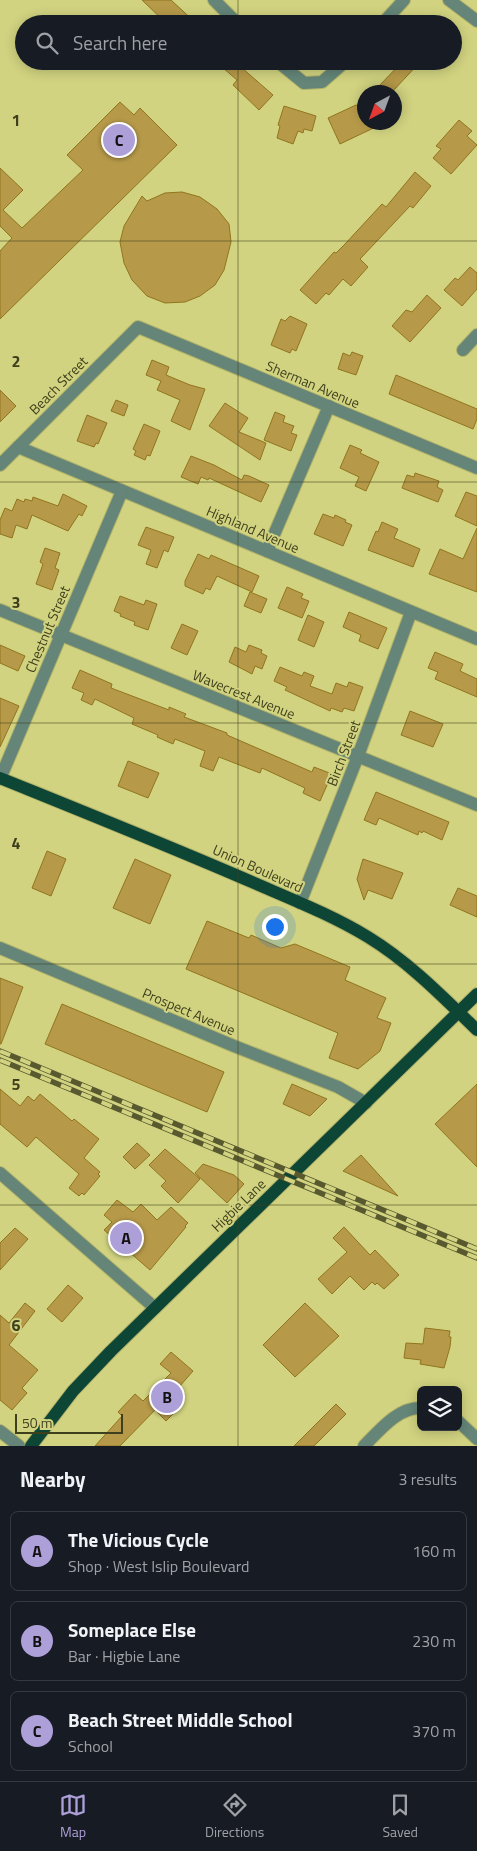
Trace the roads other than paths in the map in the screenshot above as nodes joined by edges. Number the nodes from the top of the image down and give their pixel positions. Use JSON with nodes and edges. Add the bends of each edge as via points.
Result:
{"nodes":[{"id":1,"x":214,"y":0,"type":"edge"},
{"id":2,"x":404,"y":0,"type":"edge"},
{"id":3,"x":449,"y":0,"type":"edge"},
{"id":4,"x":229,"y":15,"type":"edge"},
{"id":5,"x":390,"y":15,"type":"edge"},
{"id":6,"x":477,"y":21,"type":"edge"},
{"id":7,"x":288,"y":70,"type":"edge"},
{"id":8,"x":336,"y":70,"type":"edge"},
{"id":9,"x":138,"y":327,"type":"joint"},
{"id":10,"x":477,"y":335,"type":"edge"},
{"id":11,"x":463,"y":350,"type":"dead end"},
{"id":12,"x":329,"y":406,"type":"junction"},
{"id":13,"x":18,"y":447,"type":"junction"},
{"id":14,"x":0,"y":465,"type":"edge"},
{"id":15,"x":477,"y":468,"type":"edge"},
{"id":16,"x":122,"y":492,"type":"junction"},
{"id":17,"x":267,"y":551,"type":"junction"},
{"id":18,"x":0,"y":610,"type":"edge"},
{"id":19,"x":411,"y":612,"type":"junction"},
{"id":20,"x":60,"y":635,"type":"junction"},
{"id":21,"x":477,"y":639,"type":"edge"},
{"id":22,"x":358,"y":756,"type":"junction"},
{"id":23,"x":0,"y":778,"type":"edge"},
{"id":24,"x":477,"y":805,"type":"edge"},
{"id":25,"x":300,"y":903,"type":"junction"},
{"id":26,"x":0,"y":948,"type":"edge"},
{"id":27,"x":477,"y":994,"type":"edge"},
{"id":28,"x":459,"y":1012,"type":"junction"},
{"id":29,"x":477,"y":1030,"type":"edge"},
{"id":30,"x":366,"y":1102,"type":"junction"},
{"id":31,"x":0,"y":1173,"type":"edge"},
{"id":32,"x":155,"y":1308,"type":"junction"},
{"id":33,"x":417,"y":1408,"type":"edge"},
{"id":34,"x":462,"y":1425,"type":"edge"},
{"id":35,"x":0,"y":1431,"type":"edge"},
{"id":36,"x":477,"y":1439,"type":"edge"},
{"id":37,"x":19,"y":1446,"type":"edge"},
{"id":38,"x":31,"y":1446,"type":"edge"},
{"id":39,"x":364,"y":1446,"type":"edge"}],
"edges":[{"from":1,"to":4,"type":"street"},
{"from":2,"to":5,"type":"street"},
{"from":3,"to":6,"type":"street"},
{"from":7,"to":8,"type":"street","via":[[304,83],[322,82]]},
{"from":9,"to":12,"type":"street","name":"Sherman Avenue"},
{"from":9,"to":13,"type":"street","name":"Beach Street"},
{"from":10,"to":11,"type":"street"},
{"from":12,"to":15,"type":"street","name":"Sherman Avenue"},
{"from":12,"to":17,"type":"street"},
{"from":13,"to":14,"type":"street","name":"Beach Street"},
{"from":13,"to":16,"type":"street","name":"Highland Avenue"},
{"from":16,"to":17,"type":"street","name":"Highland Avenue"},
{"from":16,"to":20,"type":"street","name":"Chestnut Street"},
{"from":17,"to":19,"type":"street","name":"Highland Avenue"},
{"from":18,"to":20,"type":"street","name":"Wavecrest Avenue"},
{"from":19,"to":21,"type":"street","name":"Highland Avenue"},
{"from":19,"to":22,"type":"street","name":"Birch Street"},
{"from":20,"to":22,"type":"street","name":"Wavecrest Avenue"},
{"from":20,"to":23,"type":"street","name":"Chestnut Street"},
{"from":22,"to":24,"type":"street","name":"Wavecrest Avenue"},
{"from":22,"to":25,"type":"street","name":"Birch Street"},
{"from":23,"to":25,"type":"main road","name":"Union Boulevard"},
{"from":25,"to":28,"type":"main road","name":"Union Boulevard","via":[[379,944],[417,973]]},
{"from":26,"to":30,"type":"street","name":"Prospect Avenue","via":[[338,1087]]},
{"from":27,"to":28,"type":"main road","name":"Higbie Lane"},
{"from":28,"to":29,"type":"main road","name":"Union Boulevard"},
{"from":28,"to":30,"type":"main road","name":"Higbie Lane"},
{"from":30,"to":32,"type":"main road","name":"Higbie Lane"},
{"from":31,"to":32,"type":"street"},
{"from":32,"to":38,"type":"main road","name":"Higbie Lane","via":[[73,1391]]},
{"from":33,"to":39,"type":"street","via":[[399,1414]]},
{"from":34,"to":36,"type":"street"},
{"from":35,"to":37,"type":"street"}]}
